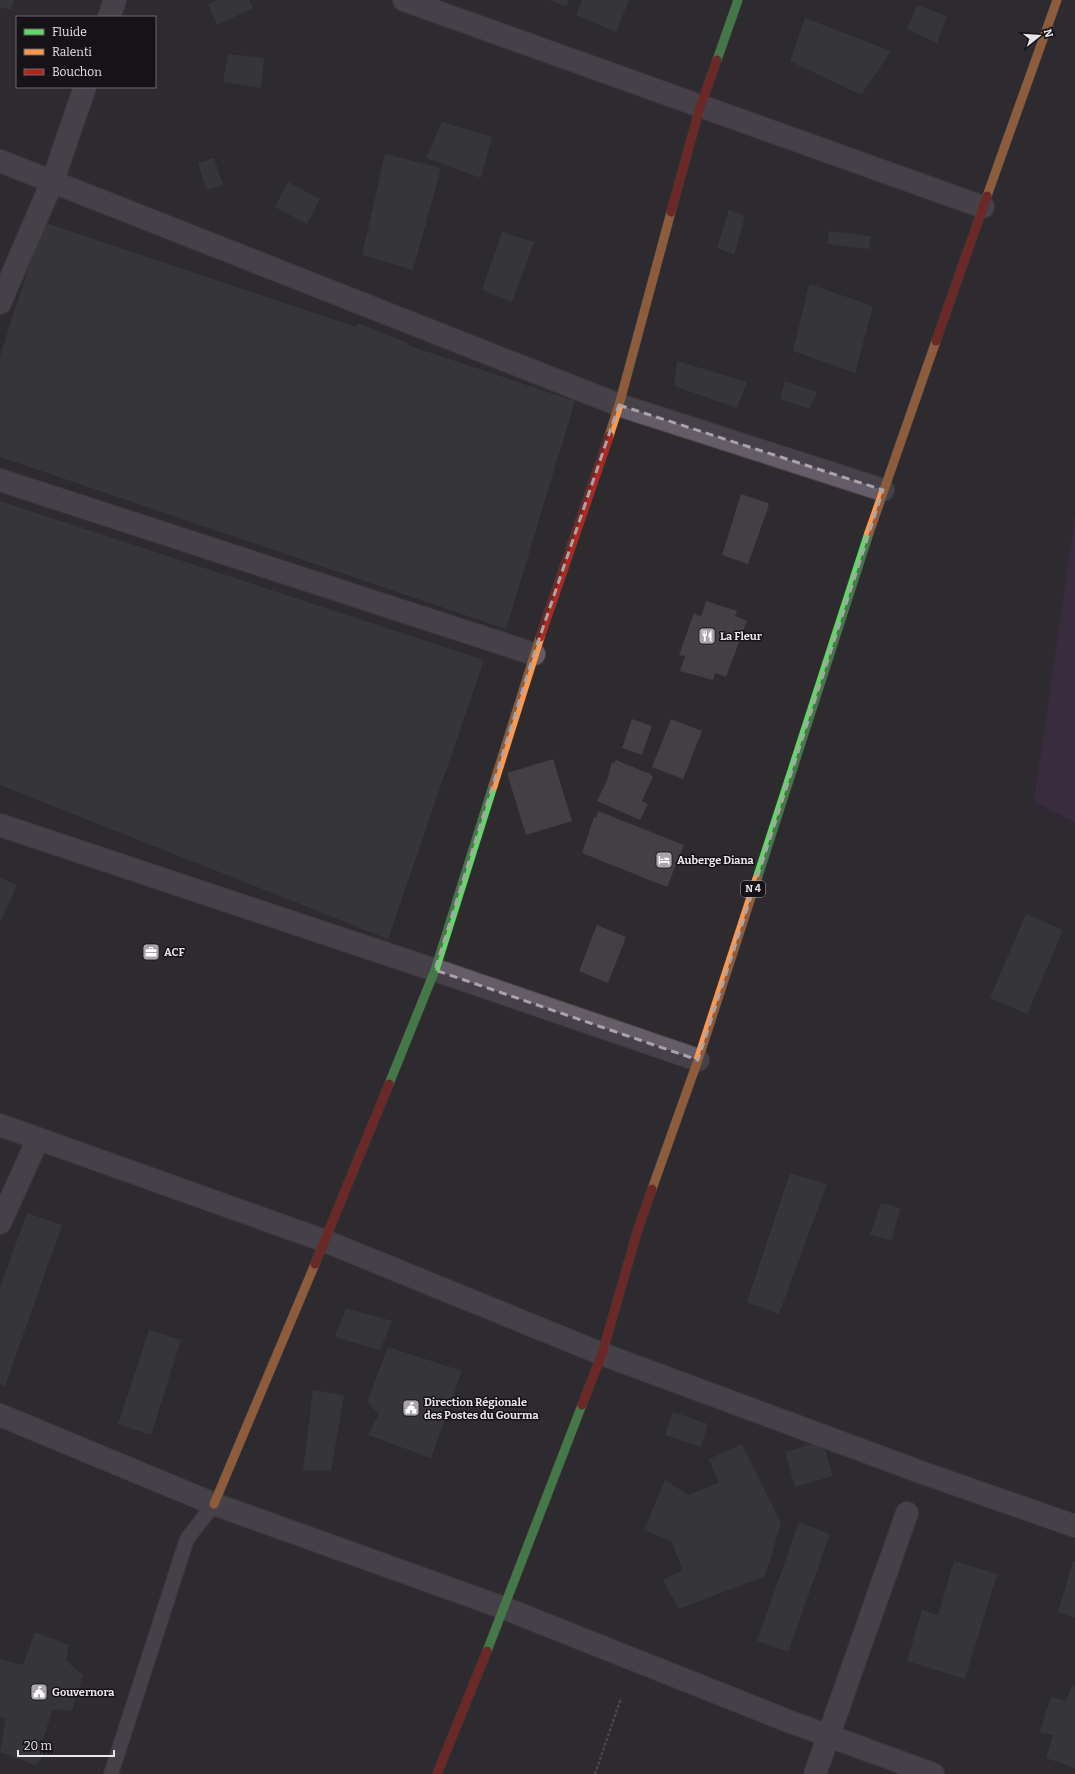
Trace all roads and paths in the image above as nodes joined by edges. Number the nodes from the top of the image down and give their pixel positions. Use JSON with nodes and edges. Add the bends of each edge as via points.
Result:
{"nodes":[{"id":1,"x":115,"y":0,"type":"edge"},
{"id":2,"x":404,"y":0,"type":"edge"},
{"id":3,"x":738,"y":0,"type":"edge"},
{"id":4,"x":1057,"y":0,"type":"edge"},
{"id":5,"x":109,"y":16,"type":"edge"},
{"id":6,"x":85,"y":88,"type":"edge"},
{"id":7,"x":700,"y":107,"type":"junction"},
{"id":8,"x":0,"y":161,"type":"edge"},
{"id":9,"x":53,"y":180,"type":"junction"},
{"id":10,"x":983,"y":207,"type":"junction"},
{"id":11,"x":0,"y":303,"type":"edge"},
{"id":12,"x":619,"y":405,"type":"junction"},
{"id":13,"x":0,"y":480,"type":"edge"},
{"id":14,"x":883,"y":490,"type":"junction"},
{"id":15,"x":534,"y":654,"type":"junction"},
{"id":16,"x":0,"y":825,"type":"edge"},
{"id":17,"x":435,"y":970,"type":"junction"},
{"id":18,"x":698,"y":1060,"type":"junction"},
{"id":19,"x":0,"y":1125,"type":"edge"},
{"id":20,"x":38,"y":1139,"type":"junction"},
{"id":21,"x":0,"y":1223,"type":"edge"},
{"id":22,"x":325,"y":1241,"type":"junction"},
{"id":23,"x":602,"y":1354,"type":"junction"},
{"id":24,"x":0,"y":1415,"type":"edge"},
{"id":25,"x":214,"y":1504,"type":"junction"},
{"id":26,"x":907,"y":1513,"type":"dead end"},
{"id":27,"x":1075,"y":1526,"type":"edge"},
{"id":28,"x":504,"y":1608,"type":"junction"},
{"id":29,"x":621,"y":1698,"type":"dead end"},
{"id":30,"x":829,"y":1736,"type":"junction"},
{"id":31,"x":111,"y":1774,"type":"edge"},
{"id":32,"x":437,"y":1774,"type":"edge"},
{"id":33,"x":594,"y":1774,"type":"edge"},
{"id":34,"x":815,"y":1774,"type":"edge"},
{"id":35,"x":933,"y":1774,"type":"edge"}],
"edges":[{"from":1,"to":5,"type":"street"},
{"from":2,"to":7,"type":"street"},
{"from":3,"to":7,"type":"main road"},
{"from":4,"to":10,"type":"main road","number":"N 4"},
{"from":6,"to":9,"type":"street"},
{"from":7,"to":10,"type":"street"},
{"from":7,"to":12,"type":"main road"},
{"from":8,"to":9,"type":"street"},
{"from":9,"to":11,"type":"street"},
{"from":9,"to":12,"type":"street"},
{"from":10,"to":14,"type":"main road","number":"N 4"},
{"from":12,"to":14,"type":"street"},
{"from":12,"to":15,"type":"main road"},
{"from":13,"to":15,"type":"street"},
{"from":14,"to":18,"type":"main road","number":"N 4"},
{"from":15,"to":17,"type":"main road"},
{"from":16,"to":17,"type":"street"},
{"from":17,"to":18,"type":"street"},
{"from":17,"to":22,"type":"main road"},
{"from":18,"to":23,"type":"main road","number":"N 4","via":[[638,1229]]},
{"from":19,"to":20,"type":"street"},
{"from":20,"to":21,"type":"street"},
{"from":20,"to":22,"type":"street"},
{"from":22,"to":23,"type":"street"},
{"from":22,"to":25,"type":"main road"},
{"from":23,"to":27,"type":"street","via":[[926,1474]]},
{"from":23,"to":28,"type":"main road","number":"N 4"},
{"from":24,"to":25,"type":"street"},
{"from":25,"to":28,"type":"street"},
{"from":25,"to":31,"type":"lane","via":[[187,1539]]},
{"from":26,"to":30,"type":"street"},
{"from":28,"to":30,"type":"street"},
{"from":28,"to":32,"type":"main road","number":"N 4"},
{"from":29,"to":33,"type":"path"},
{"from":30,"to":34,"type":"street"},
{"from":30,"to":35,"type":"street"}]}
